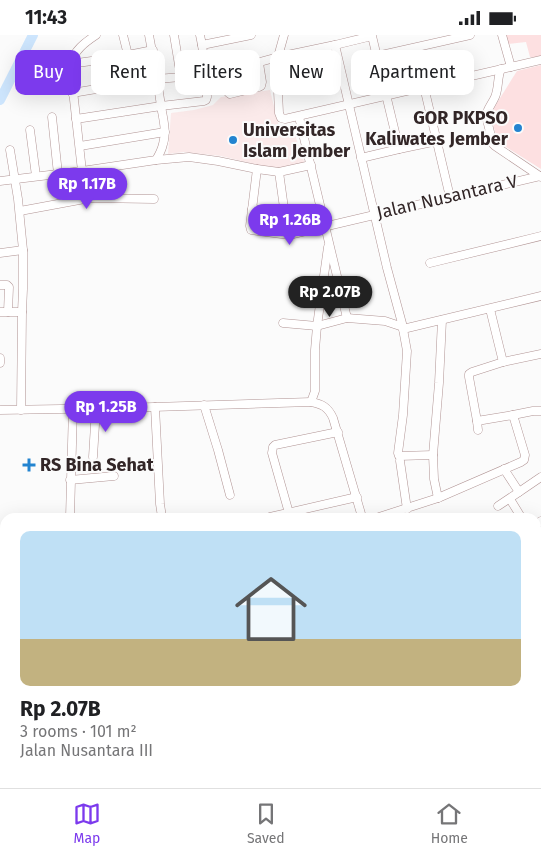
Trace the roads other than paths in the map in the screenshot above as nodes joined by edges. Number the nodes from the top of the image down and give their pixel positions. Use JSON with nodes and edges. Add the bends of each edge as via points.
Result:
{"nodes":[{"id":1,"x":96,"y":35,"type":"edge"},
{"id":2,"x":123,"y":35,"type":"edge"},
{"id":3,"x":149,"y":35,"type":"edge"},
{"id":4,"x":174,"y":35,"type":"edge"},
{"id":5,"x":200,"y":35,"type":"edge"},
{"id":6,"x":251,"y":35,"type":"edge"},
{"id":7,"x":284,"y":35,"type":"edge"},
{"id":8,"x":372,"y":35,"type":"edge"},
{"id":9,"x":470,"y":35,"type":"edge"},
{"id":10,"x":502,"y":35,"type":"edge"},
{"id":11,"x":202,"y":45,"type":"junction"},
{"id":12,"x":335,"y":45,"type":"junction"},
{"id":13,"x":77,"y":50,"type":"edge"},
{"id":14,"x":127,"y":50,"type":"edge"},
{"id":15,"x":153,"y":50,"type":"edge"},
{"id":16,"x":176,"y":50,"type":"edge"},
{"id":17,"x":203,"y":50,"type":"edge"},
{"id":18,"x":280,"y":50,"type":"edge"},
{"id":19,"x":311,"y":50,"type":"edge"},
{"id":20,"x":336,"y":50,"type":"edge"},
{"id":21,"x":376,"y":50,"type":"edge"},
{"id":22,"x":404,"y":50,"type":"edge"},
{"id":23,"x":541,"y":60,"type":"edge"},
{"id":24,"x":511,"y":67,"type":"junction"},
{"id":25,"x":260,"y":69,"type":"edge"},
{"id":26,"x":501,"y":69,"type":"junction"},
{"id":27,"x":341,"y":73,"type":"edge"},
{"id":28,"x":474,"y":75,"type":"edge"},
{"id":29,"x":260,"y":86,"type":"edge"},
{"id":30,"x":72,"y":95,"type":"edge"},
{"id":31,"x":159,"y":95,"type":"edge"},
{"id":32,"x":207,"y":95,"type":"edge"},
{"id":33,"x":278,"y":95,"type":"edge"},
{"id":34,"x":387,"y":95,"type":"joint"},
{"id":35,"x":426,"y":95,"type":"edge"},
{"id":36,"x":349,"y":104,"type":"junction"},
{"id":37,"x":161,"y":106,"type":"junction"},
{"id":38,"x":52,"y":117,"type":"dead end"},
{"id":39,"x":300,"y":117,"type":"junction"},
{"id":40,"x":76,"y":119,"type":"junction"},
{"id":41,"x":30,"y":130,"type":"dead end"},
{"id":42,"x":164,"y":132,"type":"junction"},
{"id":43,"x":437,"y":141,"type":"junction"},
{"id":44,"x":80,"y":146,"type":"junction"},
{"id":45,"x":399,"y":149,"type":"junction"},
{"id":46,"x":10,"y":150,"type":"dead end"},
{"id":47,"x":361,"y":158,"type":"junction"},
{"id":48,"x":156,"y":160,"type":"junction"},
{"id":49,"x":311,"y":165,"type":"junction"},
{"id":50,"x":257,"y":169,"type":"junction"},
{"id":51,"x":82,"y":171,"type":"junction"},
{"id":52,"x":279,"y":172,"type":"junction"},
{"id":53,"x":58,"y":174,"type":"junction"},
{"id":54,"x":36,"y":176,"type":"junction"},
{"id":55,"x":540,"y":177,"type":"edge"},
{"id":56,"x":16,"y":179,"type":"junction"},
{"id":57,"x":0,"y":181,"type":"edge"},
{"id":58,"x":450,"y":197,"type":"junction"},
{"id":59,"x":154,"y":199,"type":"dead end"},
{"id":60,"x":252,"y":209,"type":"junction"},
{"id":61,"x":20,"y":211,"type":"junction"},
{"id":62,"x":375,"y":214,"type":"junction"},
{"id":63,"x":326,"y":226,"type":"junction"},
{"id":64,"x":541,"y":236,"type":"edge"},
{"id":65,"x":329,"y":243,"type":"junction"},
{"id":66,"x":22,"y":250,"type":"junction"},
{"id":67,"x":0,"y":253,"type":"edge"},
{"id":68,"x":430,"y":263,"type":"dead end"},
{"id":69,"x":0,"y":285,"type":"edge"},
{"id":70,"x":541,"y":296,"type":"edge"},
{"id":71,"x":490,"y":309,"type":"junction"},
{"id":72,"x":4,"y":312,"type":"edge"},
{"id":73,"x":22,"y":312,"type":"junction"},
{"id":74,"x":398,"y":313,"type":"junction"},
{"id":75,"x":347,"y":318,"type":"junction"},
{"id":76,"x":385,"y":321,"type":"junction"},
{"id":77,"x":442,"y":321,"type":"junction"},
{"id":78,"x":283,"y":323,"type":"dead end"},
{"id":79,"x":317,"y":326,"type":"junction"},
{"id":80,"x":403,"y":328,"type":"junction"},
{"id":81,"x":541,"y":354,"type":"edge"},
{"id":82,"x":0,"y":358,"type":"edge"},
{"id":83,"x":0,"y":363,"type":"edge"},
{"id":84,"x":503,"y":363,"type":"junction"},
{"id":85,"x":316,"y":403,"type":"junction"},
{"id":86,"x":204,"y":405,"type":"junction"},
{"id":87,"x":155,"y":407,"type":"junction"},
{"id":88,"x":73,"y":408,"type":"junction"},
{"id":89,"x":96,"y":408,"type":"junction"},
{"id":90,"x":0,"y":410,"type":"edge"},
{"id":91,"x":20,"y":410,"type":"junction"},
{"id":92,"x":541,"y":411,"type":"edge"},
{"id":93,"x":513,"y":415,"type":"junction"},
{"id":94,"x":338,"y":432,"type":"junction"},
{"id":95,"x":433,"y":455,"type":"junction"},
{"id":96,"x":93,"y":457,"type":"dead end"},
{"id":97,"x":400,"y":461,"type":"dead end"},
{"id":98,"x":504,"y":469,"type":"junction"},
{"id":99,"x":114,"y":476,"type":"dead end"},
{"id":100,"x":541,"y":477,"type":"edge"},
{"id":101,"x":70,"y":480,"type":"junction"},
{"id":102,"x":519,"y":492,"type":"junction"},
{"id":103,"x":230,"y":495,"type":"dead end"},
{"id":104,"x":357,"y":497,"type":"junction"},
{"id":105,"x":438,"y":498,"type":"junction"},
{"id":106,"x":510,"y":499,"type":"junction"},
{"id":107,"x":498,"y":507,"type":"dead end"},
{"id":108,"x":407,"y":509,"type":"junction"},
{"id":109,"x":70,"y":513,"type":"edge"},
{"id":110,"x":161,"y":513,"type":"edge"},
{"id":111,"x":289,"y":513,"type":"joint"},
{"id":112,"x":361,"y":513,"type":"edge"},
{"id":113,"x":393,"y":513,"type":"edge"},
{"id":114,"x":519,"y":513,"type":"edge"}],
"edges":[{"from":1,"to":13,"type":"street"},
{"from":2,"to":14,"type":"street"},
{"from":3,"to":15,"type":"street"},
{"from":4,"to":16,"type":"street"},
{"from":5,"to":11,"type":"street"},
{"from":6,"to":11,"type":"street"},
{"from":7,"to":18,"type":"street"},
{"from":8,"to":12,"type":"street"},
{"from":8,"to":21,"type":"street"},
{"from":9,"to":22,"type":"street"},
{"from":10,"to":24,"type":"street"},
{"from":11,"to":17,"type":"street"},
{"from":12,"to":19,"type":"street"},
{"from":12,"to":20,"type":"street"},
{"from":23,"to":24,"type":"street"},
{"from":24,"to":26,"type":"street"},
{"from":25,"to":29,"type":"street"},
{"from":26,"to":28,"type":"street"},
{"from":26,"to":55,"type":"street","via":[[496,93],[486,112],[493,144]]},
{"from":27,"to":36,"type":"street"},
{"from":30,"to":40,"type":"street"},
{"from":31,"to":37,"type":"street"},
{"from":32,"to":37,"type":"street","via":[[204,101]]},
{"from":33,"to":39,"type":"street","via":[[281,118]]},
{"from":34,"to":36,"type":"street"},
{"from":34,"to":45,"type":"street"},
{"from":35,"to":43,"type":"street"},
{"from":36,"to":39,"type":"street"},
{"from":36,"to":47,"type":"street"},
{"from":37,"to":40,"type":"street"},
{"from":37,"to":42,"type":"street"},
{"from":38,"to":53,"type":"street"},
{"from":39,"to":49,"type":"street"},
{"from":40,"to":44,"type":"street"},
{"from":41,"to":54,"type":"street"},
{"from":42,"to":44,"type":"street"},
{"from":42,"to":48,"type":"street"},
{"from":43,"to":45,"type":"street"},
{"from":43,"to":58,"type":"street"},
{"from":44,"to":51,"type":"street"},
{"from":45,"to":47,"type":"street"},
{"from":46,"to":56,"type":"street"},
{"from":47,"to":62,"type":"street"},
{"from":48,"to":50,"type":"street","via":[[189,157]]},
{"from":48,"to":51,"type":"street"},
{"from":49,"to":52,"type":"street"},
{"from":49,"to":63,"type":"street"},
{"from":50,"to":52,"type":"street"},
{"from":50,"to":60,"type":"street"},
{"from":51,"to":53,"type":"street"},
{"from":52,"to":60,"type":"street","via":[[284,209],[276,212]]},
{"from":53,"to":54,"type":"street"},
{"from":54,"to":56,"type":"street"},
{"from":55,"to":58,"type":"street","name":"Jalan Nusantara V"},
{"from":56,"to":57,"type":"street"},
{"from":56,"to":61,"type":"street"},
{"from":58,"to":62,"type":"street","name":"Jalan Nusantara V"},
{"from":59,"to":61,"type":"street","via":[[90,198]]},
{"from":60,"to":63,"type":"street","name":"Jalan Nusantara V","via":[[250,226],[253,231],[289,235]]},
{"from":61,"to":66,"type":"street"},
{"from":62,"to":63,"type":"street","name":"Jalan Nusantara V"},
{"from":62,"to":74,"type":"street"},
{"from":63,"to":65,"type":"street"},
{"from":64,"to":68,"type":"street"},
{"from":65,"to":75,"type":"street"},
{"from":65,"to":79,"type":"street"},
{"from":66,"to":67,"type":"street"},
{"from":66,"to":73,"type":"street"},
{"from":69,"to":72,"type":"street","via":[[9,287]]},
{"from":70,"to":71,"type":"street"},
{"from":71,"to":77,"type":"street"},
{"from":71,"to":84,"type":"street"},
{"from":72,"to":73,"type":"street"},
{"from":73,"to":91,"type":"street"},
{"from":74,"to":76,"type":"street"},
{"from":74,"to":80,"type":"street"},
{"from":75,"to":76,"type":"street"},
{"from":75,"to":79,"type":"street"},
{"from":76,"to":80,"type":"street"},
{"from":77,"to":80,"type":"street"},
{"from":77,"to":95,"type":"street"},
{"from":78,"to":79,"type":"street"},
{"from":79,"to":85,"type":"street"},
{"from":80,"to":95,"type":"street","via":[[406,351],[399,457]]},
{"from":81,"to":84,"type":"street"},
{"from":82,"to":83,"type":"street"},
{"from":84,"to":93,"type":"street","via":[[469,374],[477,425]]},
{"from":85,"to":86,"type":"street"},
{"from":85,"to":94,"type":"street","via":[[328,409]]},
{"from":86,"to":87,"type":"street"},
{"from":86,"to":103,"type":"street"},
{"from":87,"to":89,"type":"street"},
{"from":87,"to":110,"type":"street"},
{"from":88,"to":89,"type":"street"},
{"from":88,"to":91,"type":"street"},
{"from":88,"to":101,"type":"street"},
{"from":89,"to":96,"type":"street"},
{"from":90,"to":91,"type":"street"},
{"from":92,"to":93,"type":"street"},
{"from":93,"to":98,"type":"street","via":[[525,458]]},
{"from":94,"to":104,"type":"street"},
{"from":94,"to":111,"type":"street","via":[[273,447]]},
{"from":95,"to":105,"type":"street"},
{"from":97,"to":108,"type":"street"},
{"from":98,"to":102,"type":"street"},
{"from":98,"to":105,"type":"street"},
{"from":99,"to":101,"type":"street"},
{"from":100,"to":102,"type":"street"},
{"from":101,"to":109,"type":"street"},
{"from":102,"to":106,"type":"street"},
{"from":104,"to":111,"type":"street"},
{"from":104,"to":112,"type":"street"},
{"from":105,"to":108,"type":"street"},
{"from":106,"to":107,"type":"street"},
{"from":106,"to":114,"type":"street"},
{"from":108,"to":113,"type":"street"}]}
